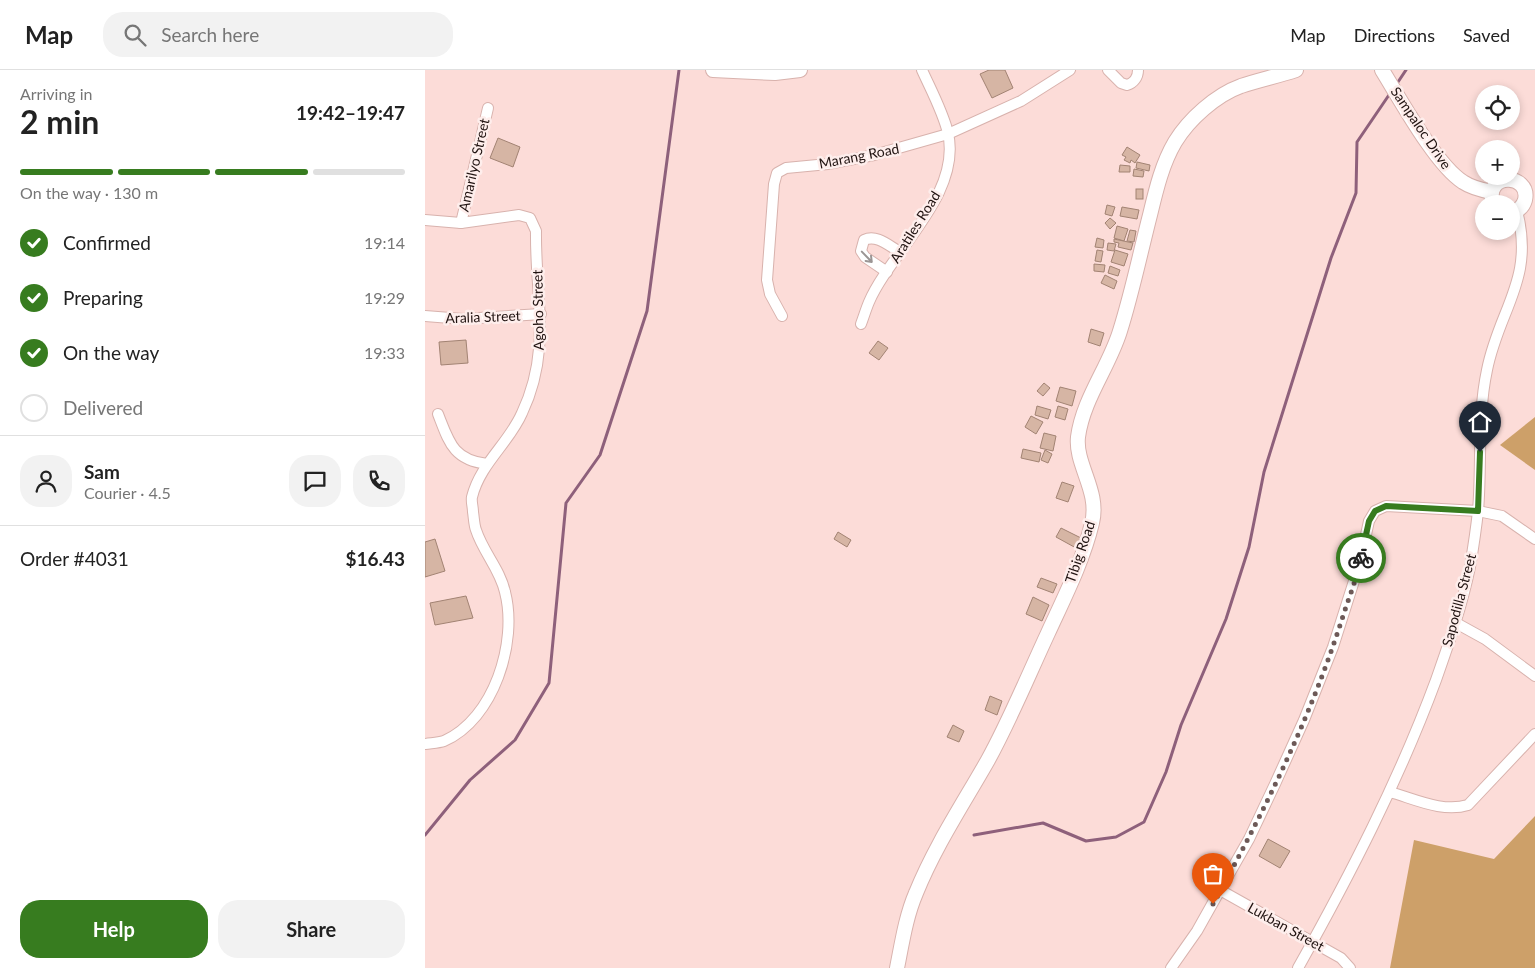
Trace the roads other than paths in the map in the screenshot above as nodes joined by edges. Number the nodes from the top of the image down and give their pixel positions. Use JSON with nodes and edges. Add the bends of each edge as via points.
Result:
{"nodes":[{"id":1,"x":713,"y":70,"type":"edge"},
{"id":2,"x":800,"y":70,"type":"edge"},
{"id":3,"x":921,"y":70,"type":"edge"},
{"id":4,"x":1070,"y":70,"type":"edge"},
{"id":5,"x":1108,"y":70,"type":"edge"},
{"id":6,"x":1137,"y":70,"type":"edge"},
{"id":7,"x":1296,"y":70,"type":"edge"},
{"id":8,"x":1382,"y":70,"type":"edge"},
{"id":9,"x":719,"y":71,"type":"edge"},
{"id":10,"x":488,"y":108,"type":"dead end"},
{"id":11,"x":948,"y":134,"type":"junction"},
{"id":12,"x":1530,"y":188,"type":"edge"},
{"id":13,"x":1486,"y":195,"type":"edge"},
{"id":14,"x":1493,"y":195,"type":"edge"},
{"id":15,"x":1520,"y":207,"type":"edge"},
{"id":16,"x":425,"y":220,"type":"edge"},
{"id":17,"x":1520,"y":220,"type":"edge"},
{"id":18,"x":461,"y":223,"type":"junction"},
{"id":19,"x":900,"y":252,"type":"junction"},
{"id":20,"x":887,"y":272,"type":"junction"},
{"id":21,"x":541,"y":314,"type":"junction"},
{"id":22,"x":425,"y":316,"type":"edge"},
{"id":23,"x":782,"y":316,"type":"dead end"},
{"id":24,"x":861,"y":324,"type":"dead end"},
{"id":25,"x":438,"y":414,"type":"dead end"},
{"id":26,"x":487,"y":464,"type":"junction"},
{"id":27,"x":1478,"y":511,"type":"junction"},
{"id":28,"x":1535,"y":539,"type":"edge"},
{"id":29,"x":1456,"y":623,"type":"junction"},
{"id":30,"x":1535,"y":676,"type":"edge"},
{"id":31,"x":1535,"y":734,"type":"edge"},
{"id":32,"x":425,"y":744,"type":"edge"},
{"id":33,"x":1390,"y":792,"type":"junction"},
{"id":34,"x":1221,"y":890,"type":"junction"},
{"id":35,"x":1312,"y":942,"type":"junction"},
{"id":36,"x":897,"y":968,"type":"edge"},
{"id":37,"x":1171,"y":968,"type":"edge"},
{"id":38,"x":1298,"y":968,"type":"edge"},
{"id":39,"x":1350,"y":968,"type":"edge"}],
"edges":[{"from":1,"to":9,"type":"main road"},
{"from":2,"to":9,"type":"main road"},
{"from":3,"to":11,"type":"street","name":"Aratiles Road"},
{"from":4,"to":11,"type":"street","name":"Marang Road","via":[[1021,102]]},
{"from":5,"to":6,"type":"street","via":[[1127,85],[1137,78]]},
{"from":7,"to":36,"type":"main road","name":"Tibig Road","via":[[1239,86],[1222,96],[1189,124],[1166,160],[1120,332],[1080,423],[1078,443],[1093,496],[1093,522],[1063,600],[993,750],[945,833],[915,894]]},
{"from":8,"to":13,"type":"main road","name":"Sampaloc Drive","via":[[1442,162],[1462,182]]},
{"from":10,"to":18,"type":"street","name":"Amarilyo Street"},
{"from":11,"to":19,"type":"street","name":"Aratiles Road","via":[[949,161],[944,180]]},
{"from":11,"to":23,"type":"street","name":"Marang Road","via":[[874,155],[786,168],[777,173],[773,184],[767,280],[770,294]]},
{"from":12,"to":14,"type":"main road","via":[[1507,179],[1497,183]]},
{"from":12,"to":15,"type":"main road"},
{"from":16,"to":18,"type":"street","name":"Agoho Street"},
{"from":17,"to":27,"type":"street","name":"Sapodilla Street","via":[[1526,228],[1529,248],[1527,268],[1521,291],[1498,335],[1488,363],[1482,394]]},
{"from":18,"to":21,"type":"street","name":"Agoho Street","via":[[519,215],[530,218],[536,231]]},
{"from":19,"to":20,"type":"street","name":"Aratiles Road"},
{"from":19,"to":20,"type":"street","one_way":true,"via":[[877,238],[864,240],[861,251],[865,257]]},
{"from":20,"to":24,"type":"street","name":"Aratiles Road","via":[[869,301]]},
{"from":21,"to":22,"type":"street","name":"Aralia Street","via":[[463,319]]},
{"from":21,"to":26,"type":"street","name":"Agoho Street","via":[[541,347],[530,393],[522,414]]},
{"from":25,"to":26,"type":"street","via":[[449,442],[461,457]]},
{"from":26,"to":32,"type":"street","name":"Agoho Street","via":[[471,498],[475,530],[498,571],[505,592],[509,621],[502,669],[488,701],[467,726],[443,742]]},
{"from":27,"to":28,"type":"street","via":[[1502,516]]},
{"from":27,"to":29,"type":"street","name":"Sapodilla Street","via":[[1470,567]]},
{"from":27,"to":34,"type":"street","via":[[1386,506],[1375,511],[1369,521],[1360,562],[1333,647],[1304,720]]},
{"from":29,"to":30,"type":"street","via":[[1485,639]]},
{"from":29,"to":33,"type":"street","name":"Sapodilla Street"},
{"from":31,"to":33,"type":"street","via":[[1468,804],[1446,808]]},
{"from":33,"to":35,"type":"street","name":"Sapodilla Street"},
{"from":34,"to":35,"type":"street","name":"Lukban Street"},
{"from":34,"to":37,"type":"street"},
{"from":35,"to":38,"type":"street","name":"Sapodilla Street"},
{"from":35,"to":39,"type":"street","name":"Lukban Street","via":[[1341,958]]}]}
